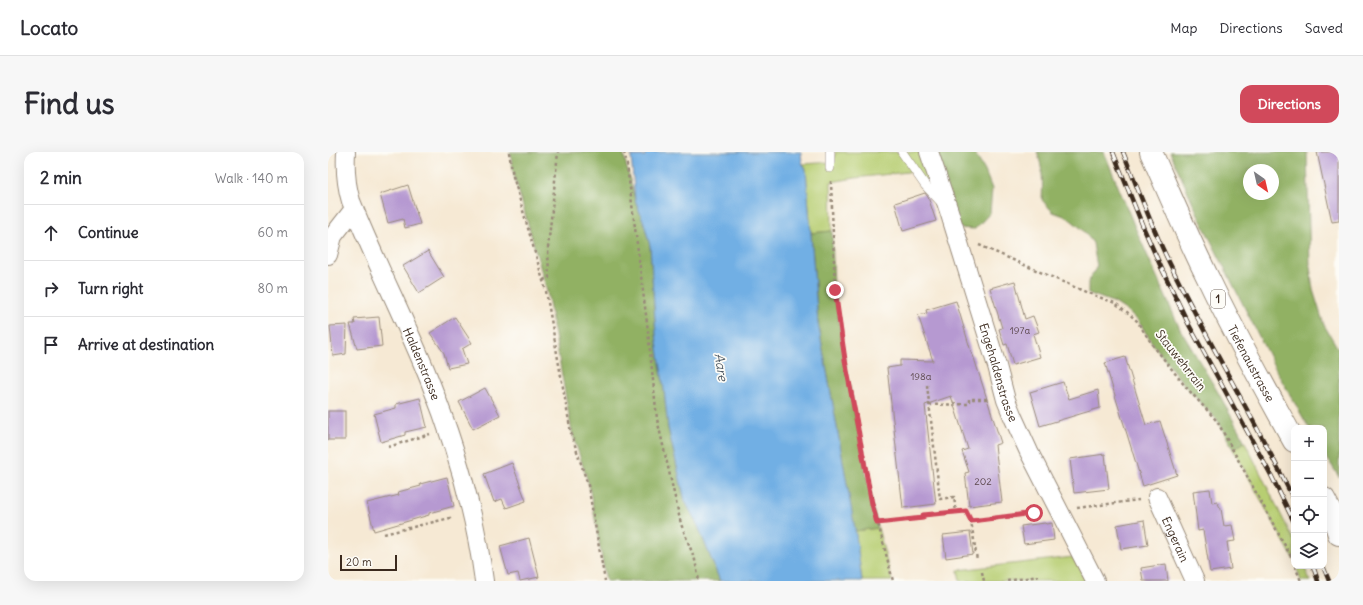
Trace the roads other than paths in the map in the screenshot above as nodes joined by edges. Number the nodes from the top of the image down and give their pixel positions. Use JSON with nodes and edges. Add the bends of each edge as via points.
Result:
{"nodes":[{"id":1,"x":346,"y":152,"type":"edge"},
{"id":2,"x":830,"y":152,"type":"edge"},
{"id":3,"x":902,"y":152,"type":"edge"},
{"id":4,"x":929,"y":152,"type":"edge"},
{"id":5,"x":1151,"y":152,"type":"edge"},
{"id":6,"x":830,"y":168,"type":"road end"},
{"id":7,"x":354,"y":209,"type":"junction"},
{"id":8,"x":949,"y":211,"type":"junction"},
{"id":9,"x":328,"y":255,"type":"edge"},
{"id":10,"x":1291,"y":435,"type":"edge"},
{"id":11,"x":1157,"y":497,"type":"dead end"},
{"id":12,"x":1327,"y":505,"type":"edge"},
{"id":13,"x":1339,"y":534,"type":"edge"},
{"id":14,"x":484,"y":581,"type":"edge"},
{"id":15,"x":1095,"y":581,"type":"edge"},
{"id":16,"x":1195,"y":581,"type":"edge"}],
"edges":[{"from":1,"to":7,"type":"street","name":"Haldenstrasse","via":[[346,176]]},
{"from":2,"to":6,"type":"lane"},
{"from":3,"to":8,"type":"lane","via":[[925,185]]},
{"from":4,"to":8,"type":"street","name":"Engehaldenstrasse"},
{"from":5,"to":10,"type":"main road","name":"Tiefenaustrasse","number":"1","via":[[1209,280]]},
{"from":7,"to":9,"type":"street","via":[[333,236]]},
{"from":7,"to":14,"type":"street","name":"Haldenstrasse","via":[[429,379],[448,429],[463,477]]},
{"from":8,"to":15,"type":"street","name":"Engehaldenstrasse","via":[[1006,400],[1029,452]]},
{"from":11,"to":16,"type":"street","name":"Engerain"},
{"from":12,"to":13,"type":"main road"}]}
